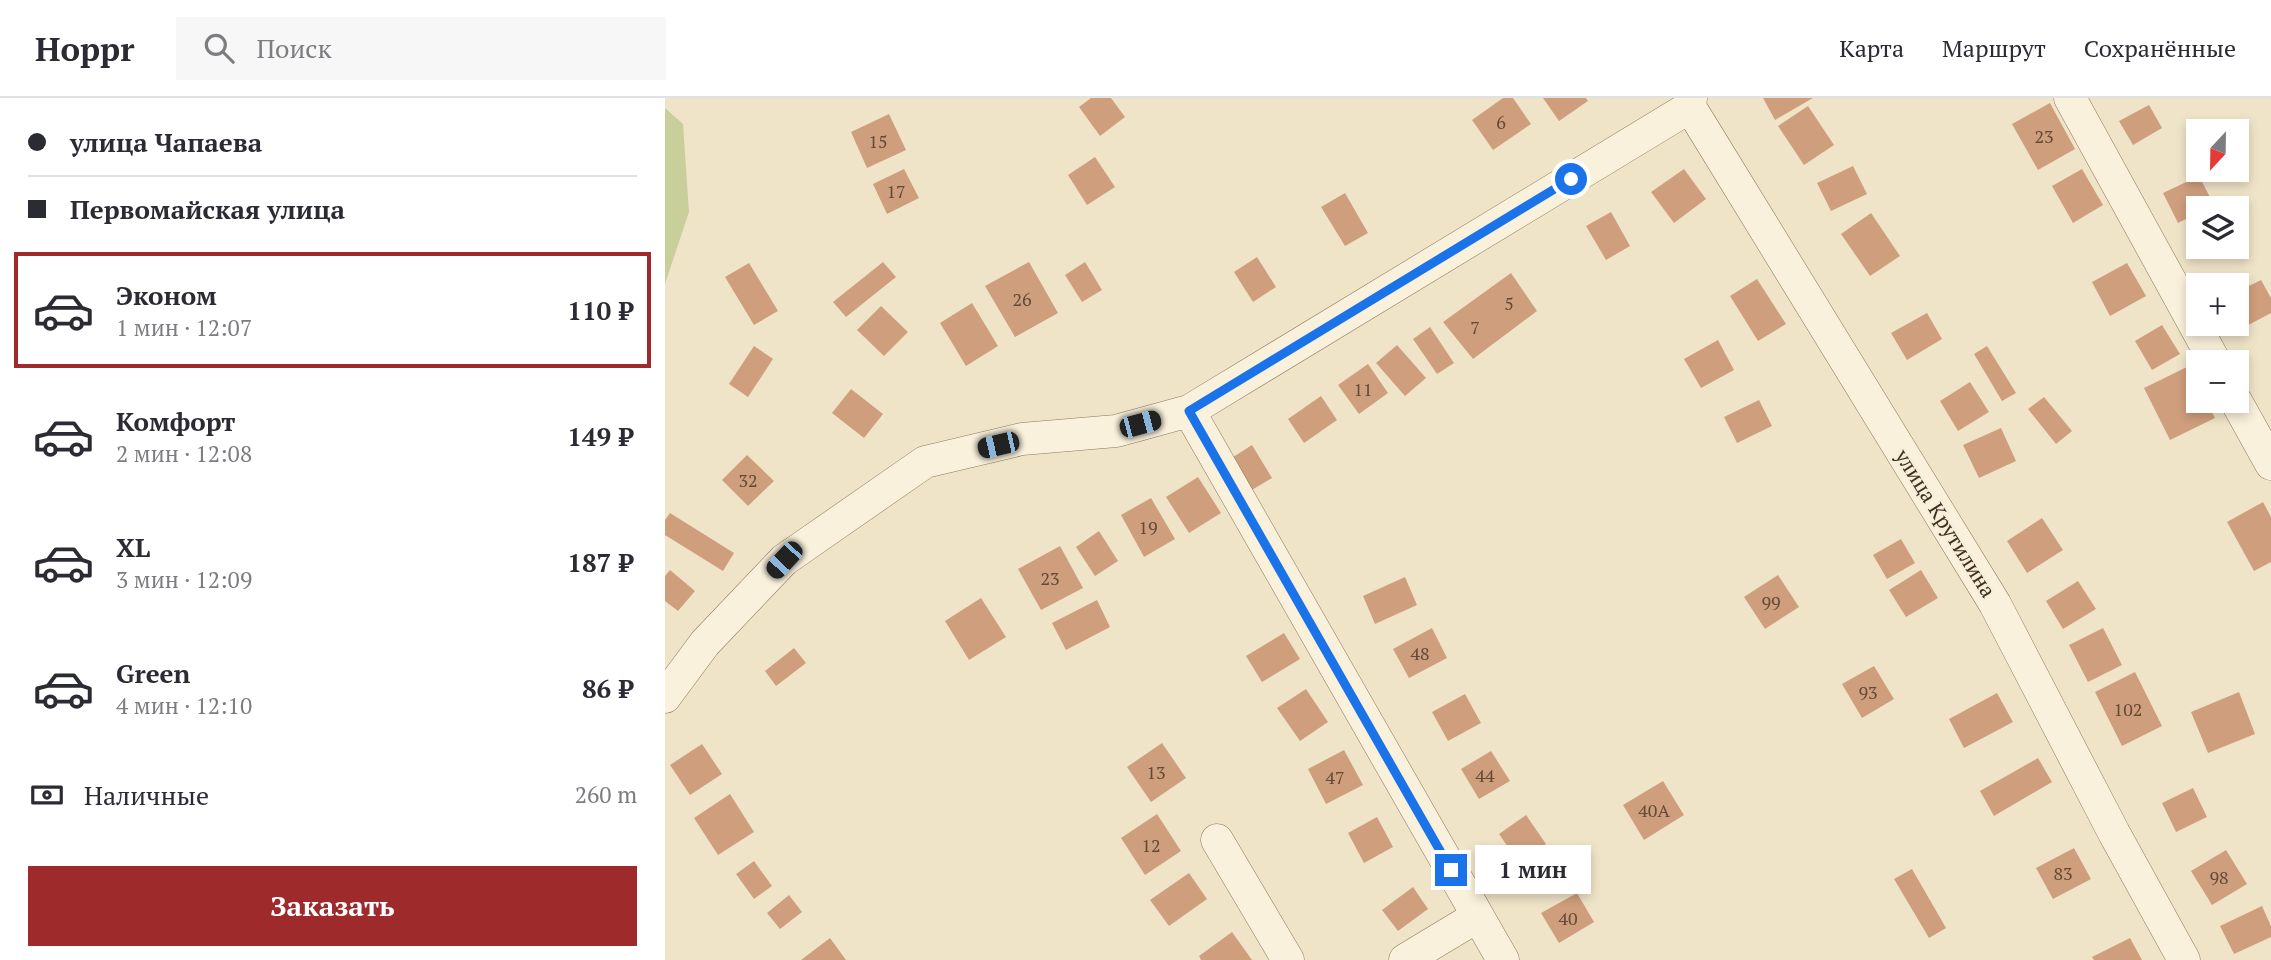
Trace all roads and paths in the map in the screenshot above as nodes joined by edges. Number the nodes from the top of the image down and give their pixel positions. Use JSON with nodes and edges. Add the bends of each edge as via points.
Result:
{"nodes":[{"id":1,"x":2070,"y":98,"type":"edge"},
{"id":2,"x":1691,"y":102,"type":"edge"},
{"id":3,"x":2208,"y":350,"type":"edge"},
{"id":4,"x":1189,"y":411,"type":"junction"},
{"id":5,"x":2243,"y":413,"type":"edge"},
{"id":6,"x":2271,"y":464,"type":"edge"},
{"id":7,"x":665,"y":697,"type":"edge"},
{"id":8,"x":1217,"y":840,"type":"dead end"},
{"id":9,"x":1478,"y":916,"type":"junction"},
{"id":10,"x":1288,"y":960,"type":"edge"},
{"id":11,"x":1405,"y":960,"type":"edge"},
{"id":12,"x":1503,"y":960,"type":"edge"},
{"id":13,"x":2184,"y":960,"type":"edge"}],
"edges":[{"from":1,"to":3,"type":"street"},
{"from":2,"to":4,"type":"street"},
{"from":2,"to":13,"type":"street","name":"улица Крутилина","via":[[1996,604]]},
{"from":4,"to":7,"type":"street","via":[[1116,431],[1022,439],[925,462],[784,560],[705,643]]},
{"from":4,"to":9,"type":"street"},
{"from":5,"to":6,"type":"street"},
{"from":8,"to":10,"type":"street"},
{"from":9,"to":11,"type":"street"},
{"from":9,"to":12,"type":"street"}]}
